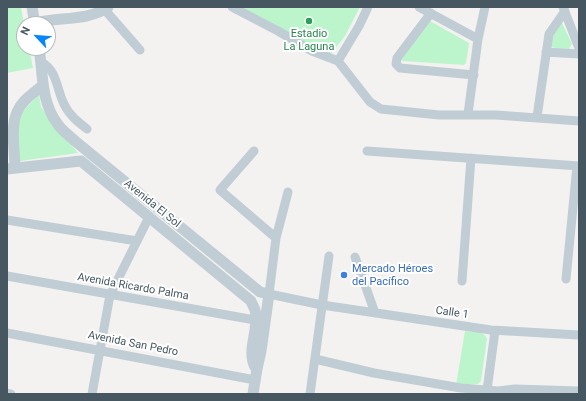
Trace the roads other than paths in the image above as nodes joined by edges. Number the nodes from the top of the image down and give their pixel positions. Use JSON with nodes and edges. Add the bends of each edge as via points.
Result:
{"nodes":[{"id":1,"x":232,"y":7,"type":"edge"},
{"id":2,"x":368,"y":7,"type":"edge"},
{"id":3,"x":419,"y":7,"type":"edge"},
{"id":4,"x":485,"y":7,"type":"edge"},
{"id":5,"x":107,"y":8,"type":"edge"},
{"id":6,"x":564,"y":9,"type":"edge"},
{"id":7,"x":431,"y":13,"type":"junction"},
{"id":8,"x":56,"y":19,"type":"edge"},
{"id":9,"x":478,"y":39,"type":"junction"},
{"id":10,"x":579,"y":48,"type":"edge"},
{"id":11,"x":140,"y":50,"type":"dead end"},
{"id":12,"x":546,"y":52,"type":"junction"},
{"id":13,"x":579,"y":54,"type":"edge"},
{"id":14,"x":40,"y":56,"type":"edge"},
{"id":15,"x":338,"y":61,"type":"junction"},
{"id":16,"x":41,"y":62,"type":"junction"},
{"id":17,"x":474,"y":75,"type":"junction"},
{"id":18,"x":43,"y":85,"type":"junction"},
{"id":19,"x":468,"y":114,"type":"junction"},
{"id":20,"x":536,"y":117,"type":"junction"},
{"id":21,"x":579,"y":121,"type":"edge"},
{"id":22,"x":87,"y":130,"type":"dead end"},
{"id":23,"x":254,"y":150,"type":"dead end"},
{"id":24,"x":367,"y":151,"type":"dead end"},
{"id":25,"x":471,"y":158,"type":"junction"},
{"id":26,"x":578,"y":166,"type":"edge"},
{"id":27,"x":11,"y":169,"type":"edge"},
{"id":28,"x":288,"y":192,"type":"dead end"},
{"id":29,"x":149,"y":217,"type":"junction"},
{"id":30,"x":7,"y":220,"type":"edge"},
{"id":31,"x":276,"y":238,"type":"junction"},
{"id":32,"x":136,"y":242,"type":"junction"},
{"id":33,"x":329,"y":256,"type":"dead end"},
{"id":34,"x":355,"y":257,"type":"dead end"},
{"id":35,"x":7,"y":276,"type":"edge"},
{"id":36,"x":566,"y":279,"type":"dead end"},
{"id":37,"x":462,"y":281,"type":"dead end"},
{"id":38,"x":269,"y":294,"type":"junction"},
{"id":39,"x":110,"y":295,"type":"junction"},
{"id":40,"x":322,"y":305,"type":"junction"},
{"id":41,"x":376,"y":313,"type":"junction"},
{"id":42,"x":255,"y":320,"type":"junction"},
{"id":43,"x":495,"y":331,"type":"junction"},
{"id":44,"x":7,"y":333,"type":"edge"},
{"id":45,"x":579,"y":335,"type":"edge"},
{"id":46,"x":100,"y":350,"type":"junction"},
{"id":47,"x":315,"y":359,"type":"junction"},
{"id":48,"x":256,"y":374,"type":"junction"},
{"id":49,"x":460,"y":391,"type":"edge"},
{"id":50,"x":579,"y":391,"type":"edge"},
{"id":51,"x":494,"y":392,"type":"edge"},
{"id":52,"x":7,"y":393,"type":"edge"},
{"id":53,"x":11,"y":394,"type":"edge"},
{"id":54,"x":92,"y":394,"type":"edge"},
{"id":55,"x":253,"y":394,"type":"edge"},
{"id":56,"x":310,"y":394,"type":"edge"}],
"edges":[{"from":1,"to":15,"type":"street","via":[[312,50]]},
{"from":2,"to":15,"type":"street"},
{"from":3,"to":7,"type":"street"},
{"from":4,"to":9,"type":"street"},
{"from":5,"to":8,"type":"street","via":[[93,15]]},
{"from":5,"to":11,"type":"street"},
{"from":6,"to":10,"type":"street"},
{"from":6,"to":12,"type":"street","via":[[549,34]]},
{"from":7,"to":9,"type":"street"},
{"from":7,"to":17,"type":"street","via":[[397,58],[396,64],[400,68]]},
{"from":9,"to":17,"type":"street"},
{"from":12,"to":13,"type":"street"},
{"from":12,"to":20,"type":"street"},
{"from":14,"to":16,"type":"street","name":"Avenida El Sol"},
{"from":15,"to":19,"type":"street","via":[[370,102],[381,109],[439,115]]},
{"from":16,"to":18,"type":"street","name":"Avenida El Sol"},
{"from":16,"to":22,"type":"street","via":[[49,67],[63,104]]},
{"from":17,"to":19,"type":"street"},
{"from":18,"to":27,"type":"street","via":[[17,112],[13,126]]},
{"from":18,"to":38,"type":"street","name":"Avenida El Sol","via":[[48,108],[57,124],[75,141],[260,292]]},
{"from":19,"to":20,"type":"street"},
{"from":20,"to":21,"type":"street"},
{"from":23,"to":31,"type":"street","via":[[220,190]]},
{"from":24,"to":25,"type":"street"},
{"from":25,"to":26,"type":"street"},
{"from":25,"to":37,"type":"street"},
{"from":26,"to":36,"type":"street"},
{"from":27,"to":29,"type":"street","via":[[81,161]]},
{"from":28,"to":31,"type":"street"},
{"from":29,"to":32,"type":"street"},
{"from":29,"to":42,"type":"street","via":[[251,302],[255,310]]},
{"from":30,"to":32,"type":"street"},
{"from":31,"to":38,"type":"street"},
{"from":32,"to":39,"type":"street"},
{"from":33,"to":40,"type":"street"},
{"from":34,"to":41,"type":"street"},
{"from":35,"to":39,"type":"street","name":"Avenida Ricardo Palma"},
{"from":38,"to":40,"type":"street","name":"Avenida El Sol"},
{"from":38,"to":48,"type":"street"},
{"from":39,"to":42,"type":"street","name":"Avenida Ricardo Palma"},
{"from":39,"to":46,"type":"street"},
{"from":40,"to":41,"type":"street","name":"Calle 1"},
{"from":40,"to":47,"type":"street"},
{"from":41,"to":43,"type":"street","name":"Calle 1"},
{"from":42,"to":48,"type":"street","via":[[252,354]]},
{"from":43,"to":45,"type":"street","name":"Calle 1"},
{"from":43,"to":51,"type":"street"},
{"from":44,"to":46,"type":"street","name":"Avenida San Pedro"},
{"from":46,"to":48,"type":"street","name":"Avenida San Pedro"},
{"from":46,"to":54,"type":"street"},
{"from":47,"to":49,"type":"street"},
{"from":47,"to":56,"type":"street"},
{"from":48,"to":55,"type":"street"},
{"from":49,"to":51,"type":"street"},
{"from":50,"to":51,"type":"street","via":[[515,389]]},
{"from":52,"to":53,"type":"street"}]}
